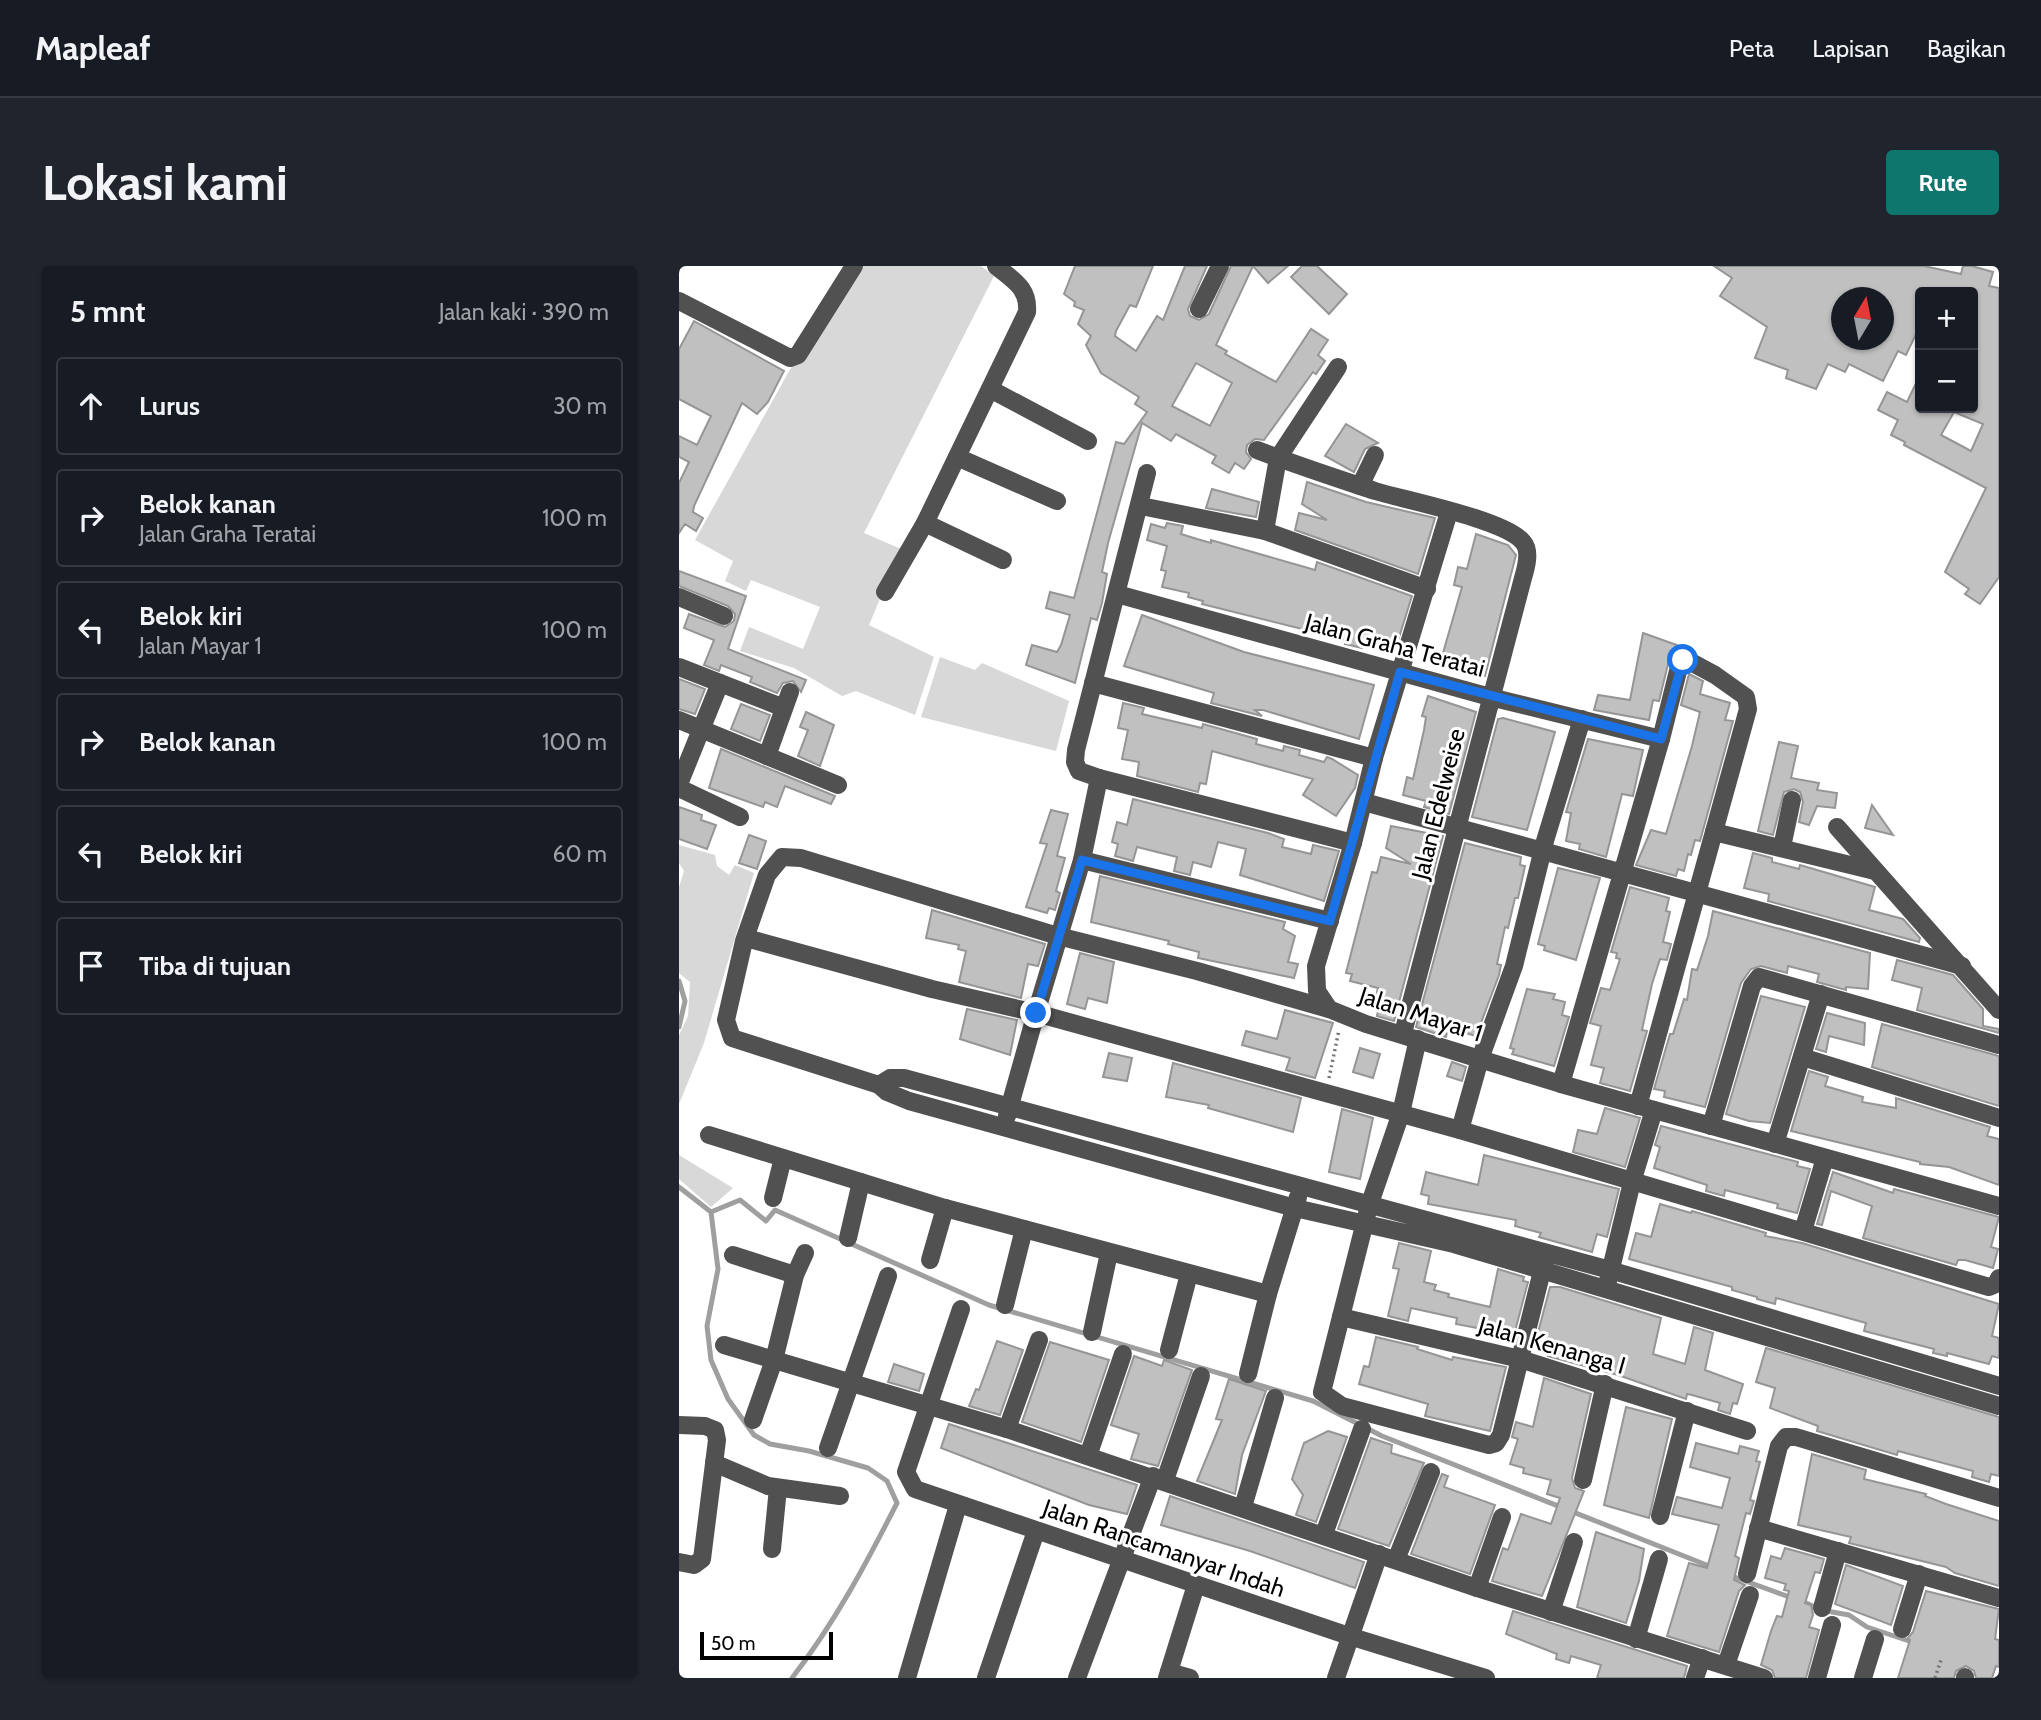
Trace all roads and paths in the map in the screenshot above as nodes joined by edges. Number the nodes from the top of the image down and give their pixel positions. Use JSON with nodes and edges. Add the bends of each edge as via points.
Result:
{"nodes":[{"id":1,"x":854,"y":266,"type":"edge"},
{"id":2,"x":996,"y":266,"type":"edge"},
{"id":3,"x":1220,"y":266,"type":"edge"},
{"id":4,"x":679,"y":301,"type":"edge"},
{"id":5,"x":1199,"y":309,"type":"dead end"},
{"id":6,"x":1338,"y":367,"type":"dead end"},
{"id":7,"x":990,"y":389,"type":"junction"},
{"id":8,"x":1088,"y":441,"type":"dead end"},
{"id":9,"x":1257,"y":450,"type":"dead end"},
{"id":10,"x":1375,"y":455,"type":"dead end"},
{"id":11,"x":957,"y":457,"type":"junction"},
{"id":12,"x":1278,"y":458,"type":"junction"},
{"id":13,"x":1147,"y":472,"type":"dead end"},
{"id":14,"x":1360,"y":486,"type":"junction"},
{"id":15,"x":1057,"y":501,"type":"dead end"},
{"id":16,"x":1141,"y":506,"type":"junction"},
{"id":17,"x":1450,"y":512,"type":"junction"},
{"id":18,"x":925,"y":523,"type":"junction"},
{"id":19,"x":1265,"y":531,"type":"junction"},
{"id":20,"x":1003,"y":560,"type":"dead end"},
{"id":21,"x":1427,"y":589,"type":"junction"},
{"id":22,"x":885,"y":592,"type":"dead end"},
{"id":23,"x":1117,"y":594,"type":"junction"},
{"id":24,"x":679,"y":597,"type":"edge"},
{"id":25,"x":724,"y":616,"type":"dead end"},
{"id":26,"x":679,"y":667,"type":"edge"},
{"id":27,"x":1400,"y":672,"type":"junction"},
{"id":28,"x":720,"y":683,"type":"junction"},
{"id":29,"x":1093,"y":683,"type":"junction"},
{"id":30,"x":1490,"y":697,"type":"junction"},
{"id":31,"x":1582,"y":719,"type":"junction"},
{"id":32,"x":679,"y":720,"type":"edge"},
{"id":33,"x":701,"y":729,"type":"junction"},
{"id":34,"x":1661,"y":739,"type":"junction"},
{"id":35,"x":767,"y":756,"type":"junction"},
{"id":36,"x":1374,"y":758,"type":"junction"},
{"id":37,"x":682,"y":762,"type":"edge"},
{"id":38,"x":1099,"y":778,"type":"junction"},
{"id":39,"x":838,"y":785,"type":"dead end"},
{"id":40,"x":679,"y":786,"type":"edge"},
{"id":41,"x":1792,"y":800,"type":"dead end"},
{"id":42,"x":1364,"y":802,"type":"junction"},
{"id":43,"x":740,"y":817,"type":"dead end"},
{"id":44,"x":1457,"y":826,"type":"junction"},
{"id":45,"x":1837,"y":827,"type":"dead end"},
{"id":46,"x":1714,"y":832,"type":"junction"},
{"id":47,"x":1353,"y":843,"type":"junction"},
{"id":48,"x":1782,"y":847,"type":"junction"},
{"id":49,"x":1544,"y":852,"type":"junction"},
{"id":50,"x":1082,"y":860,"type":"junction"},
{"id":51,"x":1875,"y":871,"type":"junction"},
{"id":52,"x":1621,"y":874,"type":"junction"},
{"id":53,"x":1696,"y":895,"type":"junction"},
{"id":54,"x":1330,"y":921,"type":"junction"},
{"id":55,"x":1058,"y":936,"type":"junction"},
{"id":56,"x":746,"y":938,"type":"junction"},
{"id":57,"x":1962,"y":966,"type":"junction"},
{"id":58,"x":1821,"y":994,"type":"junction"},
{"id":59,"x":1999,"y":1010,"type":"edge"},
{"id":60,"x":1336,"y":1012,"type":"junction"},
{"id":61,"x":1036,"y":1013,"type":"junction"},
{"id":62,"x":1410,"y":1036,"type":"junction"},
{"id":63,"x":1999,"y":1045,"type":"edge"},
{"id":64,"x":1802,"y":1057,"type":"junction"},
{"id":65,"x":1480,"y":1059,"type":"junction"},
{"id":66,"x":1562,"y":1084,"type":"junction"},
{"id":67,"x":879,"y":1085,"type":"junction"},
{"id":68,"x":1327,"y":1092,"type":"junction"},
{"id":69,"x":1009,"y":1107,"type":"junction"},
{"id":70,"x":1646,"y":1108,"type":"junction"},
{"id":71,"x":1401,"y":1113,"type":"junction"},
{"id":72,"x":1999,"y":1118,"type":"edge"},
{"id":73,"x":1711,"y":1126,"type":"junction"},
{"id":74,"x":1004,"y":1128,"type":"junction"},
{"id":75,"x":1460,"y":1130,"type":"junction"},
{"id":76,"x":709,"y":1135,"type":"dead end"},
{"id":77,"x":1775,"y":1144,"type":"junction"},
{"id":78,"x":783,"y":1158,"type":"junction"},
{"id":79,"x":1825,"y":1158,"type":"junction"},
{"id":80,"x":861,"y":1182,"type":"junction"},
{"id":81,"x":1632,"y":1182,"type":"junction"},
{"id":82,"x":1301,"y":1187,"type":"junction"},
{"id":83,"x":773,"y":1198,"type":"dead end"},
{"id":84,"x":1369,"y":1206,"type":"junction"},
{"id":85,"x":1999,"y":1206,"type":"edge"},
{"id":86,"x":945,"y":1208,"type":"junction"},
{"id":87,"x":1295,"y":1208,"type":"junction"},
{"id":88,"x":1365,"y":1225,"type":"junction"},
{"id":89,"x":1024,"y":1229,"type":"junction"},
{"id":90,"x":1803,"y":1230,"type":"junction"},
{"id":91,"x":848,"y":1238,"type":"dead end"},
{"id":92,"x":805,"y":1253,"type":"dead end"},
{"id":93,"x":1109,"y":1253,"type":"junction"},
{"id":94,"x":733,"y":1255,"type":"dead end"},
{"id":95,"x":930,"y":1260,"type":"dead end"},
{"id":96,"x":1545,"y":1262,"type":"junction"},
{"id":97,"x":1610,"y":1270,"type":"junction"},
{"id":98,"x":1189,"y":1274,"type":"junction"},
{"id":99,"x":795,"y":1275,"type":"junction"},
{"id":100,"x":888,"y":1276,"type":"dead end"},
{"id":101,"x":1999,"y":1278,"type":"edge"},
{"id":102,"x":1607,"y":1288,"type":"junction"},
{"id":103,"x":1268,"y":1294,"type":"junction"},
{"id":104,"x":1005,"y":1305,"type":"dead end"},
{"id":105,"x":961,"y":1309,"type":"dead end"},
{"id":106,"x":1341,"y":1317,"type":"junction"},
{"id":107,"x":1091,"y":1332,"type":"dead end"},
{"id":108,"x":1039,"y":1340,"type":"dead end"},
{"id":109,"x":724,"y":1345,"type":"dead end"},
{"id":110,"x":1169,"y":1350,"type":"dead end"},
{"id":111,"x":1123,"y":1354,"type":"dead end"},
{"id":112,"x":1520,"y":1359,"type":"junction"},
{"id":113,"x":774,"y":1360,"type":"junction"},
{"id":114,"x":1248,"y":1374,"type":"dead end"},
{"id":115,"x":1201,"y":1376,"type":"dead end"},
{"id":116,"x":849,"y":1382,"type":"junction"},
{"id":117,"x":1605,"y":1384,"type":"junction"},
{"id":118,"x":1999,"y":1385,"type":"edge"},
{"id":119,"x":1275,"y":1398,"type":"dead end"},
{"id":120,"x":930,"y":1405,"type":"junction"},
{"id":121,"x":1999,"y":1406,"type":"edge"},
{"id":122,"x":1687,"y":1411,"type":"junction"},
{"id":123,"x":753,"y":1420,"type":"dead end"},
{"id":124,"x":679,"y":1425,"type":"edge"},
{"id":125,"x":1007,"y":1429,"type":"junction"},
{"id":126,"x":1362,"y":1429,"type":"dead end"},
{"id":127,"x":1747,"y":1432,"type":"dead end"},
{"id":128,"x":828,"y":1448,"type":"dead end"},
{"id":129,"x":1088,"y":1456,"type":"junction"},
{"id":130,"x":714,"y":1463,"type":"junction"},
{"id":131,"x":1431,"y":1472,"type":"dead end"},
{"id":132,"x":1159,"y":1478,"type":"junction"},
{"id":133,"x":1583,"y":1480,"type":"dead end"},
{"id":134,"x":778,"y":1488,"type":"junction"},
{"id":135,"x":840,"y":1496,"type":"dead end"},
{"id":136,"x":1999,"y":1498,"type":"edge"},
{"id":137,"x":958,"y":1505,"type":"junction"},
{"id":138,"x":1243,"y":1507,"type":"junction"},
{"id":139,"x":1660,"y":1516,"type":"dead end"},
{"id":140,"x":1502,"y":1517,"type":"dead end"},
{"id":141,"x":1758,"y":1528,"type":"junction"},
{"id":142,"x":1036,"y":1531,"type":"junction"},
{"id":143,"x":1324,"y":1534,"type":"junction"},
{"id":144,"x":1574,"y":1542,"type":"dead end"},
{"id":145,"x":772,"y":1549,"type":"dead end"},
{"id":146,"x":1838,"y":1551,"type":"junction"},
{"id":147,"x":1378,"y":1554,"type":"junction"},
{"id":148,"x":1659,"y":1559,"type":"dead end"},
{"id":149,"x":1121,"y":1560,"type":"junction"},
{"id":150,"x":1396,"y":1560,"type":"junction"},
{"id":151,"x":679,"y":1562,"type":"edge"},
{"id":152,"x":1747,"y":1574,"type":"dead end"},
{"id":153,"x":1919,"y":1574,"type":"junction"},
{"id":154,"x":1196,"y":1585,"type":"junction"},
{"id":155,"x":1477,"y":1588,"type":"junction"},
{"id":156,"x":1751,"y":1595,"type":"dead end"},
{"id":157,"x":1999,"y":1598,"type":"edge"},
{"id":158,"x":1822,"y":1608,"type":"dead end"},
{"id":159,"x":1551,"y":1612,"type":"junction"},
{"id":160,"x":1832,"y":1625,"type":"dead end"},
{"id":161,"x":1902,"y":1629,"type":"dead end"},
{"id":162,"x":1349,"y":1636,"type":"junction"},
{"id":163,"x":1636,"y":1639,"type":"junction"},
{"id":164,"x":1875,"y":1639,"type":"dead end"},
{"id":165,"x":1702,"y":1658,"type":"junction"},
{"id":166,"x":1941,"y":1660,"type":"dead end"},
{"id":167,"x":1726,"y":1665,"type":"junction"},
{"id":168,"x":1168,"y":1675,"type":"edge"},
{"id":169,"x":907,"y":1678,"type":"edge"},
{"id":170,"x":986,"y":1678,"type":"edge"},
{"id":171,"x":1077,"y":1678,"type":"edge"},
{"id":172,"x":1189,"y":1678,"type":"edge"},
{"id":173,"x":1336,"y":1678,"type":"edge"},
{"id":174,"x":1486,"y":1678,"type":"edge"},
{"id":175,"x":1695,"y":1678,"type":"edge"},
{"id":176,"x":1764,"y":1678,"type":"edge"},
{"id":177,"x":1817,"y":1678,"type":"edge"},
{"id":178,"x":1863,"y":1678,"type":"edge"},
{"id":179,"x":1935,"y":1678,"type":"edge"}],
"edges":[{"from":1,"to":4,"type":"street","via":[[799,355],[790,358]]},
{"from":2,"to":7,"type":"street","via":[[1024,289],[1028,298],[1027,312]]},
{"from":3,"to":5,"type":"street"},
{"from":6,"to":12,"type":"street"},
{"from":7,"to":8,"type":"street"},
{"from":7,"to":11,"type":"street"},
{"from":9,"to":12,"type":"street"},
{"from":10,"to":14,"type":"street"},
{"from":11,"to":15,"type":"street"},
{"from":11,"to":18,"type":"street"},
{"from":12,"to":14,"type":"street"},
{"from":12,"to":19,"type":"street"},
{"from":13,"to":16,"type":"street"},
{"from":14,"to":17,"type":"street"},
{"from":16,"to":19,"type":"street"},
{"from":16,"to":23,"type":"street"},
{"from":17,"to":21,"type":"street","name":"Jalan Mayar 1"},
{"from":17,"to":30,"type":"street","name":"Jalan Edelweise","via":[[1500,528],[1525,545],[1527,566]]},
{"from":18,"to":20,"type":"street"},
{"from":18,"to":22,"type":"street"},
{"from":19,"to":21,"type":"street"},
{"from":21,"to":27,"type":"street","name":"Jalan Mayar 1"},
{"from":23,"to":27,"type":"street","name":"Jalan Graha Teratai"},
{"from":23,"to":29,"type":"street"},
{"from":24,"to":25,"type":"street"},
{"from":26,"to":28,"type":"street"},
{"from":27,"to":30,"type":"street","name":"Jalan Graha Teratai"},
{"from":27,"to":36,"type":"street","name":"Jalan Mayar 1"},
{"from":28,"to":33,"type":"street"},
{"from":28,"to":35,"type":"street","via":[[787,700]]},
{"from":29,"to":36,"type":"street"},
{"from":29,"to":38,"type":"street","via":[[1075,762],[1079,771]]},
{"from":30,"to":31,"type":"street","name":"Jalan Graha Teratai"},
{"from":30,"to":44,"type":"street","name":"Jalan Edelweise"},
{"from":31,"to":34,"type":"street","name":"Jalan Graha Teratai"},
{"from":31,"to":49,"type":"street"},
{"from":32,"to":33,"type":"street"},
{"from":33,"to":35,"type":"street"},
{"from":33,"to":37,"type":"street"},
{"from":34,"to":46,"type":"street","via":[[1683,660],[1716,675],[1746,697],[1748,709]]},
{"from":34,"to":52,"type":"street"},
{"from":35,"to":39,"type":"street"},
{"from":36,"to":42,"type":"street","name":"Jalan Mayar 1"},
{"from":37,"to":40,"type":"street"},
{"from":38,"to":47,"type":"street"},
{"from":38,"to":50,"type":"street"},
{"from":40,"to":43,"type":"street"},
{"from":41,"to":48,"type":"street"},
{"from":42,"to":44,"type":"street"},
{"from":42,"to":47,"type":"street","name":"Jalan Mayar 1"},
{"from":44,"to":49,"type":"street"},
{"from":44,"to":62,"type":"street","name":"Jalan Edelweise"},
{"from":45,"to":51,"type":"street"},
{"from":46,"to":48,"type":"street"},
{"from":46,"to":53,"type":"street"},
{"from":47,"to":54,"type":"street","name":"Jalan Mayar 1"},
{"from":48,"to":51,"type":"street"},
{"from":49,"to":52,"type":"street"},
{"from":49,"to":65,"type":"street","via":[[1514,966]]},
{"from":50,"to":54,"type":"street"},
{"from":50,"to":55,"type":"street"},
{"from":51,"to":57,"type":"street"},
{"from":52,"to":53,"type":"street"},
{"from":52,"to":66,"type":"street"},
{"from":53,"to":57,"type":"street"},
{"from":53,"to":70,"type":"street"},
{"from":54,"to":60,"type":"street","name":"Jalan Mayar 1","via":[[1315,978],[1317,991]]},
{"from":55,"to":56,"type":"street","via":[[801,858],[782,857],[767,875]]},
{"from":55,"to":60,"type":"street"},
{"from":55,"to":61,"type":"street"},
{"from":56,"to":61,"type":"street"},
{"from":56,"to":67,"type":"street","via":[[726,1020],[732,1038]]},
{"from":57,"to":59,"type":"street"},
{"from":58,"to":63,"type":"street"},
{"from":58,"to":64,"type":"street"},
{"from":58,"to":73,"type":"street","via":[[1755,979]]},
{"from":60,"to":62,"type":"street","name":"Jalan Mayar 1"},
{"from":60,"to":68,"type":"path"},
{"from":61,"to":68,"type":"street"},
{"from":61,"to":69,"type":"street"},
{"from":62,"to":65,"type":"street","name":"Jalan Mayar 1"},
{"from":62,"to":71,"type":"street","name":"Jalan Edelweise"},
{"from":64,"to":72,"type":"street"},
{"from":64,"to":77,"type":"street"},
{"from":65,"to":66,"type":"street","name":"Jalan Mayar 1"},
{"from":65,"to":75,"type":"street"},
{"from":66,"to":70,"type":"street","name":"Jalan Mayar 1"},
{"from":67,"to":69,"type":"street","via":[[890,1078],[904,1078]]},
{"from":67,"to":74,"type":"street","via":[[896,1097]]},
{"from":68,"to":71,"type":"street"},
{"from":69,"to":74,"type":"street"},
{"from":69,"to":82,"type":"street"},
{"from":70,"to":73,"type":"street","name":"Jalan Mayar 1"},
{"from":70,"to":81,"type":"street"},
{"from":71,"to":75,"type":"street"},
{"from":71,"to":84,"type":"street","name":"Jalan Edelweise"},
{"from":73,"to":77,"type":"street","name":"Jalan Mayar 1"},
{"from":74,"to":87,"type":"street"},
{"from":75,"to":81,"type":"street"},
{"from":76,"to":78,"type":"street"},
{"from":77,"to":79,"type":"street","name":"Jalan Mayar 1"},
{"from":78,"to":80,"type":"street"},
{"from":78,"to":83,"type":"street"},
{"from":79,"to":85,"type":"street","name":"Jalan Mayar 1"},
{"from":79,"to":90,"type":"street"},
{"from":80,"to":86,"type":"street"},
{"from":80,"to":91,"type":"street"},
{"from":81,"to":90,"type":"street"},
{"from":81,"to":97,"type":"street"},
{"from":82,"to":84,"type":"street"},
{"from":82,"to":87,"type":"street"},
{"from":84,"to":88,"type":"street","name":"Jalan Edelweise"},
{"from":84,"to":96,"type":"street"},
{"from":86,"to":89,"type":"street"},
{"from":86,"to":95,"type":"street"},
{"from":87,"to":88,"type":"street"},
{"from":87,"to":103,"type":"street"},
{"from":88,"to":96,"type":"street"},
{"from":88,"to":106,"type":"street","name":"Jalan Edelweise"},
{"from":89,"to":93,"type":"street"},
{"from":89,"to":104,"type":"street"},
{"from":90,"to":101,"type":"street","via":[[1989,1287]]},
{"from":92,"to":99,"type":"street"},
{"from":93,"to":98,"type":"street"},
{"from":93,"to":107,"type":"street"},
{"from":94,"to":99,"type":"street"},
{"from":96,"to":97,"type":"street"},
{"from":96,"to":102,"type":"street"},
{"from":96,"to":112,"type":"street"},
{"from":97,"to":102,"type":"street"},
{"from":97,"to":118,"type":"street"},
{"from":98,"to":103,"type":"street"},
{"from":98,"to":110,"type":"street"},
{"from":99,"to":113,"type":"street"},
{"from":100,"to":116,"type":"street"},
{"from":102,"to":121,"type":"street"},
{"from":103,"to":114,"type":"street"},
{"from":105,"to":120,"type":"street"},
{"from":106,"to":112,"type":"street","name":"Jalan Kenanga I"},
{"from":106,"to":112,"type":"street","name":"Jalan Edelweise","via":[[1322,1383],[1328,1399],[1489,1445],[1501,1435]]},
{"from":108,"to":125,"type":"street"},
{"from":109,"to":113,"type":"street"},
{"from":111,"to":129,"type":"street"},
{"from":112,"to":117,"type":"street","name":"Jalan Kenanga I"},
{"from":113,"to":116,"type":"street"},
{"from":113,"to":123,"type":"street"},
{"from":115,"to":132,"type":"street"},
{"from":116,"to":120,"type":"street"},
{"from":116,"to":128,"type":"street"},
{"from":117,"to":122,"type":"street","name":"Jalan Kenanga I"},
{"from":117,"to":133,"type":"street"},
{"from":119,"to":138,"type":"street"},
{"from":120,"to":125,"type":"street"},
{"from":120,"to":137,"type":"street","name":"Jalan Rancamanyar Indah","via":[[906,1472],[919,1492]]},
{"from":122,"to":127,"type":"street","name":"Jalan Kenanga I"},
{"from":122,"to":139,"type":"street"},
{"from":124,"to":130,"type":"street","via":[[715,1430]]},
{"from":125,"to":129,"type":"street"},
{"from":126,"to":143,"type":"street"},
{"from":129,"to":132,"type":"street"},
{"from":130,"to":134,"type":"street"},
{"from":130,"to":151,"type":"street","via":[[702,1559],[694,1565]]},
{"from":131,"to":150,"type":"street"},
{"from":132,"to":138,"type":"street"},
{"from":132,"to":149,"type":"street"},
{"from":134,"to":135,"type":"street"},
{"from":134,"to":145,"type":"street"},
{"from":136,"to":141,"type":"street","via":[[1786,1437],[1779,1446]]},
{"from":137,"to":142,"type":"street","name":"Jalan Rancamanyar Indah"},
{"from":137,"to":169,"type":"street"},
{"from":138,"to":143,"type":"street"},
{"from":140,"to":155,"type":"street"},
{"from":141,"to":146,"type":"street"},
{"from":141,"to":152,"type":"street"},
{"from":142,"to":149,"type":"street","name":"Jalan Rancamanyar Indah"},
{"from":142,"to":170,"type":"street"},
{"from":143,"to":147,"type":"street"},
{"from":144,"to":159,"type":"street"},
{"from":146,"to":153,"type":"street"},
{"from":146,"to":158,"type":"street"},
{"from":147,"to":150,"type":"street"},
{"from":147,"to":162,"type":"street"},
{"from":148,"to":163,"type":"street"},
{"from":149,"to":154,"type":"street","name":"Jalan Rancamanyar Indah"},
{"from":149,"to":171,"type":"street"},
{"from":150,"to":155,"type":"street"},
{"from":153,"to":157,"type":"street"},
{"from":153,"to":161,"type":"street"},
{"from":154,"to":162,"type":"street","name":"Jalan Rancamanyar Indah"},
{"from":154,"to":168,"type":"street"},
{"from":155,"to":159,"type":"street"},
{"from":156,"to":167,"type":"street"},
{"from":159,"to":163,"type":"street"},
{"from":160,"to":177,"type":"street"},
{"from":162,"to":173,"type":"street"},
{"from":162,"to":174,"type":"street","name":"Jalan Rancamanyar Indah"},
{"from":163,"to":165,"type":"street"},
{"from":164,"to":178,"type":"street"},
{"from":165,"to":167,"type":"street"},
{"from":165,"to":175,"type":"street"},
{"from":166,"to":179,"type":"path"},
{"from":167,"to":176,"type":"street"},
{"from":168,"to":172,"type":"street"}]}
